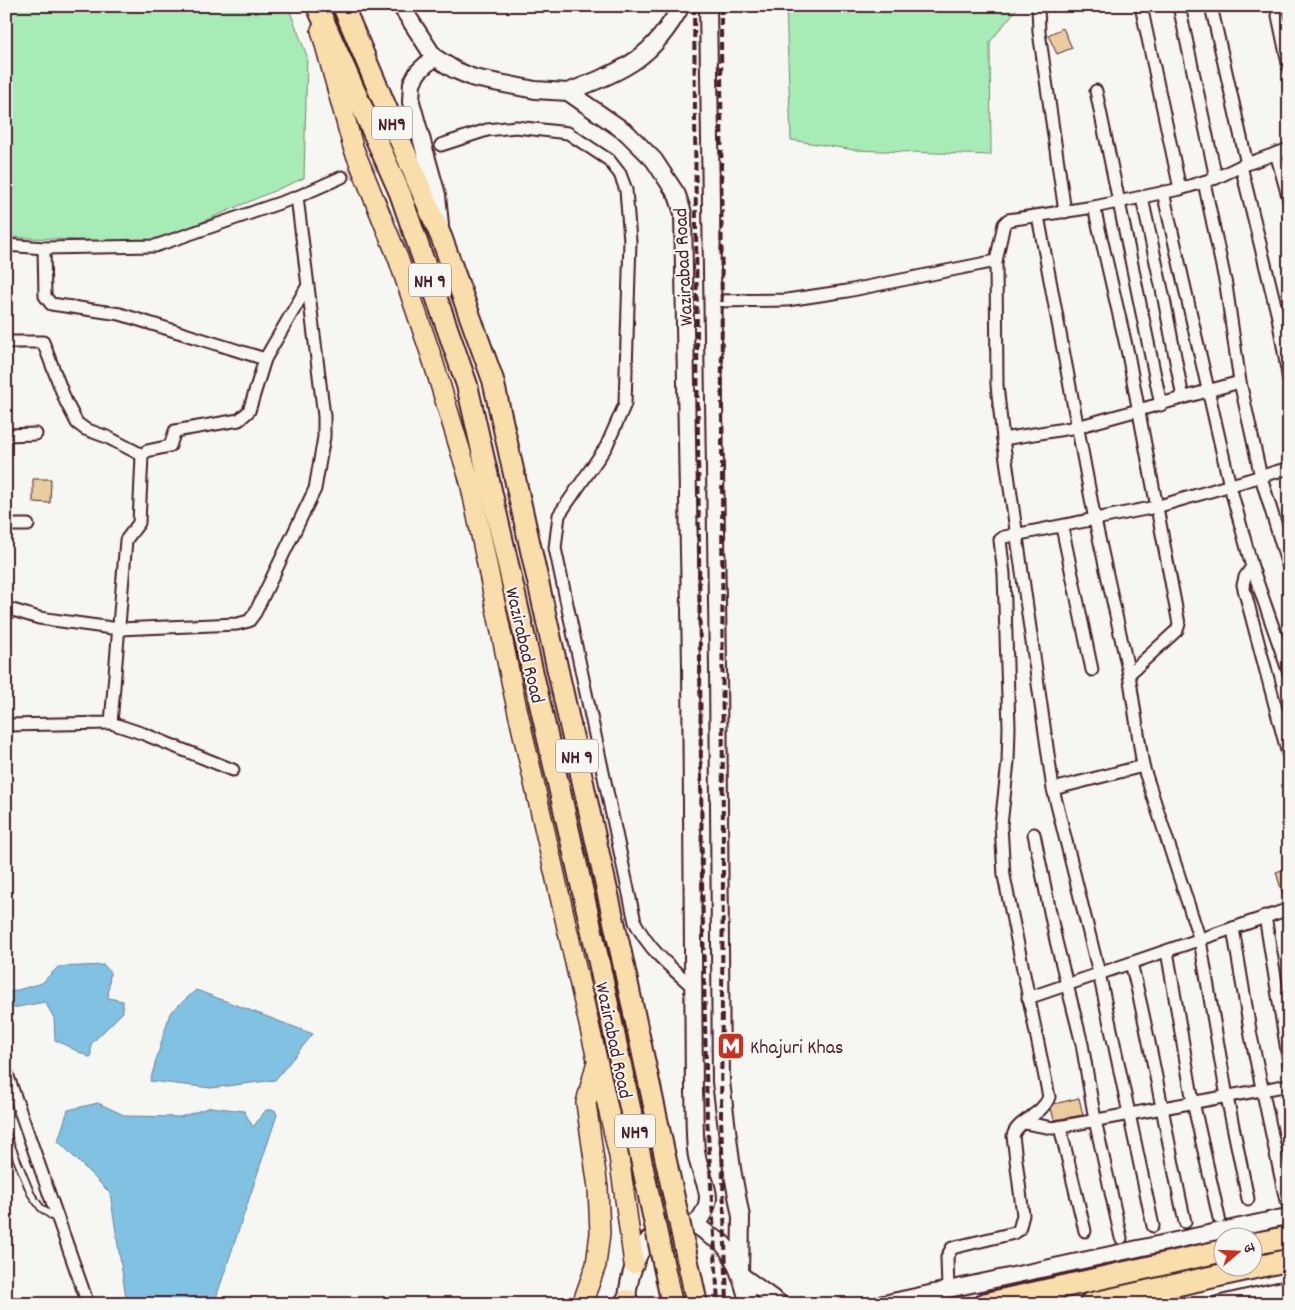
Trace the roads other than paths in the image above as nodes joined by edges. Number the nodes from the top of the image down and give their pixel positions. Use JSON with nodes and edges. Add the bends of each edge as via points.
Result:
{"nodes":[{"id":1,"x":316,"y":6,"type":"edge"},
{"id":2,"x":343,"y":6,"type":"edge"},
{"id":3,"x":401,"y":6,"type":"edge"},
{"id":4,"x":681,"y":6,"type":"edge"},
{"id":5,"x":708,"y":6,"type":"edge"},
{"id":6,"x":1038,"y":6,"type":"edge"},
{"id":7,"x":1141,"y":6,"type":"edge"},
{"id":8,"x":1179,"y":6,"type":"edge"},
{"id":9,"x":1211,"y":6,"type":"edge"},
{"id":10,"x":1276,"y":6,"type":"edge"},
{"id":11,"x":434,"y":58,"type":"junction"},
{"id":12,"x":1289,"y":68,"type":"edge"},
{"id":13,"x":1096,"y":91,"type":"dead end"},
{"id":14,"x":568,"y":92,"type":"junction"},
{"id":15,"x":442,"y":145,"type":"tunnel mouth"},
{"id":16,"x":1289,"y":149,"type":"edge"},
{"id":17,"x":1276,"y":153,"type":"junction"},
{"id":18,"x":1244,"y":165,"type":"junction"},
{"id":19,"x":342,"y":177,"type":"tunnel mouth"},
{"id":20,"x":1216,"y":178,"type":"junction"},
{"id":21,"x":1204,"y":182,"type":"junction"},
{"id":22,"x":1180,"y":189,"type":"junction"},
{"id":23,"x":1163,"y":192,"type":"junction"},
{"id":24,"x":297,"y":197,"type":"junction"},
{"id":25,"x":1142,"y":198,"type":"junction"},
{"id":26,"x":1289,"y":200,"type":"edge"},
{"id":27,"x":1117,"y":202,"type":"junction"},
{"id":28,"x":1094,"y":207,"type":"junction"},
{"id":29,"x":1065,"y":212,"type":"junction"},
{"id":30,"x":1038,"y":216,"type":"junction"},
{"id":31,"x":442,"y":239,"type":"junction"},
{"id":32,"x":6,"y":245,"type":"edge"},
{"id":33,"x":44,"y":248,"type":"junction"},
{"id":34,"x":996,"y":261,"type":"junction"},
{"id":35,"x":307,"y":287,"type":"junction"},
{"id":36,"x":712,"y":301,"type":"junction"},
{"id":37,"x":6,"y":342,"type":"edge"},
{"id":38,"x":265,"y":359,"type":"junction"},
{"id":39,"x":1289,"y":381,"type":"edge"},
{"id":40,"x":1240,"y":382,"type":"junction"},
{"id":41,"x":1210,"y":390,"type":"junction"},
{"id":42,"x":1183,"y":398,"type":"junction"},
{"id":43,"x":1161,"y":406,"type":"junction"},
{"id":44,"x":1138,"y":412,"type":"junction"},
{"id":45,"x":1077,"y":427,"type":"junction"},
{"id":46,"x":36,"y":434,"type":"dead end"},
{"id":47,"x":6,"y":435,"type":"edge"},
{"id":48,"x":1003,"y":439,"type":"junction"},
{"id":49,"x":142,"y":455,"type":"junction"},
{"id":50,"x":1289,"y":468,"type":"edge"},
{"id":51,"x":1262,"y":477,"type":"junction"},
{"id":52,"x":1230,"y":486,"type":"junction"},
{"id":53,"x":1156,"y":507,"type":"junction"},
{"id":54,"x":1095,"y":520,"type":"junction"},
{"id":55,"x":6,"y":525,"type":"edge"},
{"id":56,"x":28,"y":525,"type":"dead end"},
{"id":57,"x":1062,"y":527,"type":"junction"},
{"id":58,"x":1018,"y":536,"type":"junction"},
{"id":59,"x":1252,"y":567,"type":"junction"},
{"id":60,"x":1289,"y":569,"type":"edge"},
{"id":61,"x":6,"y":608,"type":"edge"},
{"id":62,"x":119,"y":629,"type":"junction"},
{"id":63,"x":1092,"y":670,"type":"dead end"},
{"id":64,"x":1289,"y":673,"type":"edge"},
{"id":65,"x":1129,"y":674,"type":"junction"},
{"id":66,"x":111,"y":723,"type":"junction"},
{"id":67,"x":1285,"y":725,"type":"edge"},
{"id":68,"x":6,"y":726,"type":"edge"},
{"id":69,"x":1289,"y":758,"type":"edge"},
{"id":70,"x":1143,"y":766,"type":"junction"},
{"id":71,"x":232,"y":770,"type":"dead end"},
{"id":72,"x":1053,"y":789,"type":"junction"},
{"id":73,"x":1034,"y":834,"type":"dead end"},
{"id":74,"x":1289,"y":909,"type":"edge"},
{"id":75,"x":1265,"y":916,"type":"junction"},
{"id":76,"x":1233,"y":928,"type":"junction"},
{"id":77,"x":1200,"y":940,"type":"junction"},
{"id":78,"x":1166,"y":951,"type":"junction"},
{"id":79,"x":598,"y":958,"type":"joint"},
{"id":80,"x":1131,"y":963,"type":"junction"},
{"id":81,"x":1099,"y":973,"type":"junction"},
{"id":82,"x":1067,"y":986,"type":"junction"},
{"id":83,"x":693,"y":988,"type":"junction"},
{"id":84,"x":1028,"y":998,"type":"junction"},
{"id":85,"x":597,"y":1060,"type":"junction"},
{"id":86,"x":1289,"y":1063,"type":"edge"},
{"id":87,"x":6,"y":1071,"type":"edge"},
{"id":88,"x":1289,"y":1085,"type":"edge"},
{"id":89,"x":1262,"y":1090,"type":"junction"},
{"id":90,"x":1227,"y":1096,"type":"junction"},
{"id":91,"x":1193,"y":1102,"type":"junction"},
{"id":92,"x":1161,"y":1108,"type":"junction"},
{"id":93,"x":1129,"y":1115,"type":"junction"},
{"id":94,"x":1095,"y":1120,"type":"junction"},
{"id":95,"x":1025,"y":1122,"type":"junction"},
{"id":96,"x":1060,"y":1127,"type":"junction"},
{"id":97,"x":6,"y":1133,"type":"edge"},
{"id":98,"x":1248,"y":1199,"type":"dead end"},
{"id":99,"x":1286,"y":1201,"type":"dead end"},
{"id":100,"x":1289,"y":1216,"type":"edge"},
{"id":101,"x":1219,"y":1218,"type":"dead end"},
{"id":102,"x":57,"y":1220,"type":"junction"},
{"id":103,"x":1186,"y":1222,"type":"dead end"},
{"id":104,"x":695,"y":1225,"type":"junction"},
{"id":105,"x":1153,"y":1226,"type":"dead end"},
{"id":106,"x":1085,"y":1230,"type":"dead end"},
{"id":107,"x":1289,"y":1237,"type":"edge"},
{"id":108,"x":1122,"y":1238,"type":"dead end"},
{"id":109,"x":1262,"y":1242,"type":"edge"},
{"id":110,"x":1212,"y":1253,"type":"edge"},
{"id":111,"x":1289,"y":1260,"type":"edge"},
{"id":112,"x":634,"y":1264,"type":"junction"},
{"id":113,"x":740,"y":1274,"type":"junction"},
{"id":114,"x":948,"y":1283,"type":"junction"},
{"id":115,"x":1289,"y":1288,"type":"edge"},
{"id":116,"x":626,"y":1302,"type":"edge"},
{"id":117,"x":88,"y":1304,"type":"edge"},
{"id":118,"x":582,"y":1304,"type":"edge"},
{"id":119,"x":672,"y":1304,"type":"edge"},
{"id":120,"x":697,"y":1304,"type":"edge"},
{"id":121,"x":750,"y":1304,"type":"edge"},
{"id":122,"x":781,"y":1304,"type":"edge"},
{"id":123,"x":881,"y":1304,"type":"edge"},
{"id":124,"x":985,"y":1304,"type":"edge"},
{"id":125,"x":1090,"y":1304,"type":"edge"},
{"id":126,"x":1219,"y":1304,"type":"edge"}],
"edges":[{"from":1,"to":79,"type":"highway","name":"Wazirabad Road","number":"NH 9","via":[[400,193],[467,385]]},
{"from":1,"to":85,"type":"main road","via":[[354,147],[398,258],[470,482],[514,695]]},
{"from":2,"to":31,"type":"highway","number":"NH9"},
{"from":3,"to":11,"type":"main road"},
{"from":4,"to":14,"type":"main road","via":[[661,38],[641,59]]},
{"from":5,"to":36,"type":"main road","name":"Wazirabad Road"},
{"from":6,"to":29,"type":"street"},
{"from":7,"to":22,"type":"street"},
{"from":8,"to":20,"type":"street"},
{"from":9,"to":18,"type":"street"},
{"from":10,"to":12,"type":"street"},
{"from":11,"to":14,"type":"main road","via":[[474,78],[534,90]]},
{"from":11,"to":31,"type":"main road","via":[[418,72],[412,83],[411,102],[437,195]]},
{"from":13,"to":27,"type":"street"},
{"from":14,"to":83,"type":"main road","name":"Wazirabad Road","via":[[627,133],[654,160],[677,195],[683,213]]},
{"from":15,"to":83,"type":"street","via":[[487,130],[516,127],[568,133],[609,160],[620,174],[626,190],[630,241],[625,404],[606,447],[559,515],[556,548],[635,922],[651,949]]},
{"from":16,"to":17,"type":"street"},
{"from":17,"to":18,"type":"street"},
{"from":17,"to":26,"type":"street"},
{"from":18,"to":20,"type":"street"},
{"from":18,"to":39,"type":"street"},
{"from":19,"to":24,"type":"street"},
{"from":20,"to":21,"type":"street"},
{"from":21,"to":22,"type":"street"},
{"from":21,"to":40,"type":"street","via":[[1226,285]]},
{"from":22,"to":23,"type":"street"},
{"from":23,"to":25,"type":"street"},
{"from":23,"to":41,"type":"street"},
{"from":24,"to":33,"type":"street","via":[[155,246]]},
{"from":24,"to":35,"type":"street"},
{"from":25,"to":27,"type":"street"},
{"from":25,"to":42,"type":"street"},
{"from":27,"to":28,"type":"street"},
{"from":27,"to":43,"type":"street"},
{"from":28,"to":29,"type":"street"},
{"from":28,"to":44,"type":"street"},
{"from":29,"to":30,"type":"street"},
{"from":30,"to":34,"type":"street","via":[[1014,218],[1004,224]]},
{"from":30,"to":45,"type":"street"},
{"from":31,"to":120,"type":"highway","name":"Wazirabad Road","number":"NH 9","bridge":true,"via":[[494,380]]},
{"from":32,"to":33,"type":"street"},
{"from":33,"to":38,"type":"street","via":[[45,296],[51,304],[120,314]]},
{"from":34,"to":36,"type":"street","via":[[787,300]]},
{"from":34,"to":48,"type":"street","via":[[997,385]]},
{"from":35,"to":38,"type":"street"},
{"from":35,"to":62,"type":"street","via":[[324,416],[322,458],[315,489],[255,613],[249,621],[237,624]]},
{"from":36,"to":113,"type":"main road","name":"Wazirabad Road","via":[[721,1082],[741,1217]]},
{"from":37,"to":49,"type":"street","via":[[43,342],[77,423]]},
{"from":38,"to":49,"type":"street","via":[[245,416],[239,420],[175,431],[170,446]]},
{"from":40,"to":41,"type":"street"},
{"from":40,"to":51,"type":"street"},
{"from":41,"to":42,"type":"street"},
{"from":41,"to":52,"type":"street"},
{"from":42,"to":43,"type":"street"},
{"from":43,"to":44,"type":"street"},
{"from":44,"to":45,"type":"street"},
{"from":44,"to":53,"type":"street"},
{"from":45,"to":48,"type":"street"},
{"from":45,"to":54,"type":"street"},
{"from":46,"to":47,"type":"street"},
{"from":48,"to":58,"type":"street"},
{"from":49,"to":62,"type":"street","via":[[139,523],[126,540]]},
{"from":50,"to":51,"type":"street"},
{"from":51,"to":52,"type":"street"},
{"from":51,"to":60,"type":"street"},
{"from":52,"to":53,"type":"street"},
{"from":52,"to":59,"type":"street"},
{"from":53,"to":54,"type":"street"},
{"from":53,"to":65,"type":"street","via":[[1179,624],[1177,630]]},
{"from":54,"to":57,"type":"street"},
{"from":54,"to":65,"type":"street"},
{"from":55,"to":56,"type":"street"},
{"from":57,"to":58,"type":"street"},
{"from":57,"to":63,"type":"street"},
{"from":58,"to":72,"type":"street"},
{"from":58,"to":84,"type":"street","via":[[1004,537],[999,542],[1004,574],[1009,737],[1001,825],[1004,876]]},
{"from":59,"to":64,"type":"street"},
{"from":59,"to":67,"type":"street","via":[[1243,586]]},
{"from":61,"to":62,"type":"street","via":[[33,617]]},
{"from":62,"to":66,"type":"street"},
{"from":65,"to":70,"type":"street"},
{"from":66,"to":68,"type":"street"},
{"from":66,"to":71,"type":"street"},
{"from":67,"to":69,"type":"street"},
{"from":70,"to":72,"type":"street"},
{"from":70,"to":77,"type":"street"},
{"from":72,"to":81,"type":"street"},
{"from":73,"to":82,"type":"street"},
{"from":74,"to":75,"type":"street"},
{"from":75,"to":76,"type":"street"},
{"from":75,"to":86,"type":"street"},
{"from":76,"to":77,"type":"street"},
{"from":76,"to":89,"type":"street"},
{"from":77,"to":78,"type":"street"},
{"from":77,"to":90,"type":"street"},
{"from":78,"to":80,"type":"street"},
{"from":78,"to":91,"type":"street"},
{"from":79,"to":119,"type":"highway","name":"Wazirabad Road","number":"NH9","bridge":true},
{"from":80,"to":81,"type":"street"},
{"from":80,"to":92,"type":"street"},
{"from":81,"to":82,"type":"street"},
{"from":81,"to":93,"type":"street"},
{"from":82,"to":84,"type":"street"},
{"from":82,"to":94,"type":"street","via":[[1082,1044]]},
{"from":83,"to":104,"type":"main road","name":"Wazirabad Road","via":[[696,1152],[708,1191],[706,1212]]},
{"from":84,"to":95,"type":"street","via":[[1049,1097],[1040,1111]]},
{"from":85,"to":112,"type":"main road","via":[[619,1156]]},
{"from":85,"to":118,"type":"main road","via":[[586,1103],[598,1188],[600,1233],[596,1265]]},
{"from":87,"to":102,"type":"street"},
{"from":88,"to":89,"type":"street"},
{"from":89,"to":90,"type":"street"},
{"from":89,"to":99,"type":"street"},
{"from":90,"to":91,"type":"street"},
{"from":90,"to":98,"type":"street"},
{"from":91,"to":92,"type":"street"},
{"from":91,"to":101,"type":"street"},
{"from":92,"to":93,"type":"street"},
{"from":92,"to":103,"type":"street"},
{"from":93,"to":94,"type":"street"},
{"from":93,"to":105,"type":"street"},
{"from":94,"to":96,"type":"street"},
{"from":94,"to":108,"type":"street"},
{"from":95,"to":96,"type":"street","via":[[1044,1128]]},
{"from":95,"to":114,"type":"street","via":[[1014,1130],[1013,1136],[1023,1215],[1019,1230],[958,1244],[948,1252]]},
{"from":96,"to":106,"type":"street"},
{"from":97,"to":102,"type":"lane","via":[[31,1194],[41,1208]]},
{"from":100,"to":114,"type":"street"},
{"from":102,"to":117,"type":"street"},
{"from":104,"to":112,"type":"main road","via":[[669,1227],[657,1232],[646,1241]]},
{"from":104,"to":113,"type":"main road","via":[[724,1245]]},
{"from":107,"to":109,"type":"highway"},
{"from":110,"to":124,"type":"highway"},
{"from":111,"to":125,"type":"highway"},
{"from":112,"to":116,"type":"main road"},
{"from":113,"to":121,"type":"main road"},
{"from":113,"to":122,"type":"street"},
{"from":114,"to":123,"type":"street"},
{"from":115,"to":126,"type":"street"}]}
